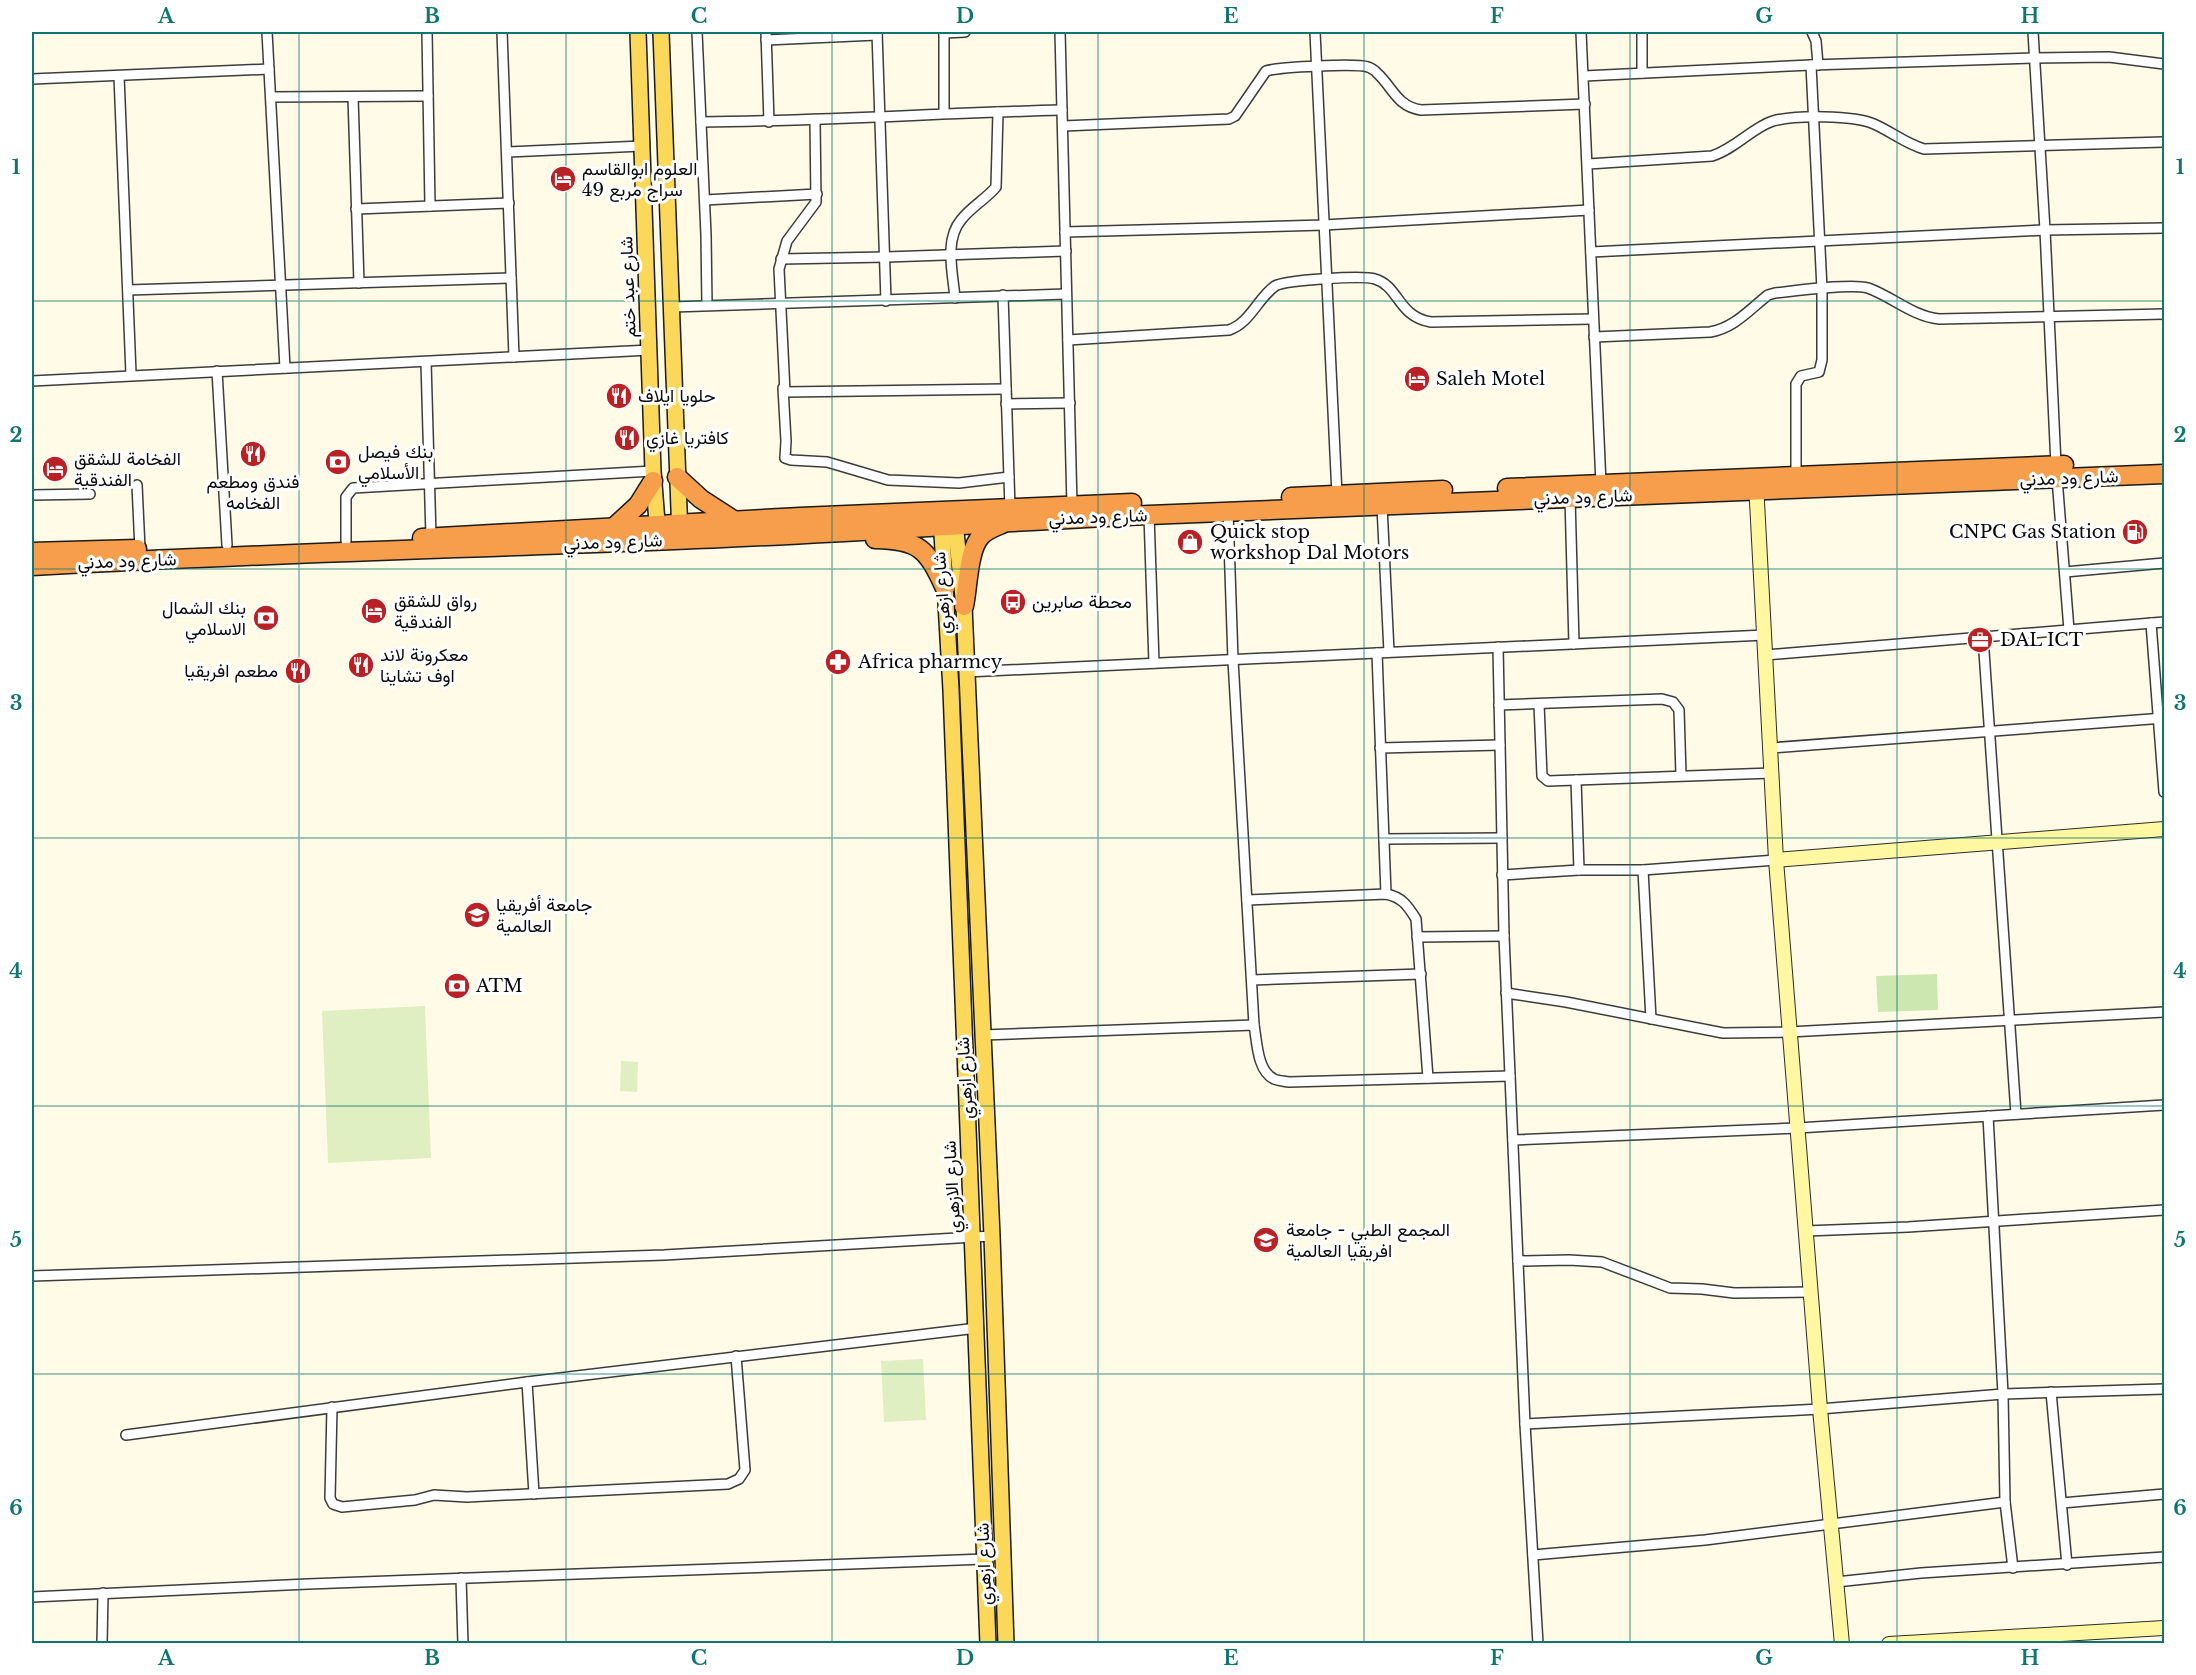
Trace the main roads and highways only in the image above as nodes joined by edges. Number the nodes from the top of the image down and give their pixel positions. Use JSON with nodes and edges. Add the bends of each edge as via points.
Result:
{"nodes":[{"id":1,"x":638,"y":32,"type":"edge"},
{"id":2,"x":661,"y":32,"type":"edge"},
{"id":3,"x":2164,"y":461,"type":"edge"},
{"id":4,"x":2057,"y":472,"type":"junction"},
{"id":5,"x":2164,"y":474,"type":"edge"},
{"id":6,"x":653,"y":476,"type":"junction"},
{"id":7,"x":676,"y":477,"type":"junction"},
{"id":8,"x":1756,"y":485,"type":"junction"},
{"id":9,"x":1010,"y":514,"type":"junction"},
{"id":10,"x":948,"y":519,"type":"junction"},
{"id":11,"x":735,"y":521,"type":"junction"},
{"id":12,"x":613,"y":528,"type":"junction"},
{"id":13,"x":680,"y":531,"type":"junction"},
{"id":14,"x":657,"y":533,"type":"junction"},
{"id":15,"x":724,"y":538,"type":"junction"},
{"id":16,"x":32,"y":552,"type":"edge"},
{"id":17,"x":32,"y":566,"type":"edge"},
{"id":18,"x":945,"y":588,"type":"junction"},
{"id":19,"x":964,"y":606,"type":"junction"},
{"id":20,"x":961,"y":738,"type":"junction"},
{"id":21,"x":988,"y":1644,"type":"edge"},
{"id":22,"x":1006,"y":1644,"type":"edge"}],
"edges":[{"from":1,"to":6,"type":"main road","name":"شارع عبد ختم"},
{"from":2,"to":7,"type":"main road"},
{"from":3,"to":4,"type":"highway","name":"شارع ود مدني"},
{"from":4,"to":5,"type":"highway","name":"شارع ود مدني"},
{"from":4,"to":8,"type":"highway","name":"شارع ود مدني"},
{"from":4,"to":8,"type":"highway","name":"شارع ود مدني","via":[[1796,477]]},
{"from":6,"to":12,"type":"highway","via":[[638,505]]},
{"from":6,"to":14,"type":"main road","name":"شارع عبد ختم"},
{"from":7,"to":11,"type":"highway"},
{"from":7,"to":13,"type":"main road"},
{"from":8,"to":9,"type":"highway","name":"شارع ود مدني","via":[[1570,498],[1228,512]]},
{"from":8,"to":9,"type":"highway","name":"شارع ود مدني","via":[[1601,484],[1072,505]]},
{"from":9,"to":10,"type":"highway","name":"شارع ود مدني"},
{"from":9,"to":19,"type":"highway","via":[[977,542]]},
{"from":10,"to":11,"type":"highway","name":"شارع ود مدني"},
{"from":10,"to":15,"type":"highway","name":"شارع ود مدني"},
{"from":10,"to":18,"type":"main road","name":"شارع الازهري"},
{"from":10,"to":19,"type":"main road","name":"شارع ازهري"},
{"from":11,"to":13,"type":"highway","name":"شارع ود مدني"},
{"from":12,"to":14,"type":"highway","name":"شارع ود مدني"},
{"from":12,"to":16,"type":"highway","name":"شارع ود مدني"},
{"from":13,"to":14,"type":"highway","name":"شارع ود مدني"},
{"from":13,"to":15,"type":"highway","name":"شارع ود مدني"},
{"from":14,"to":17,"type":"highway","name":"شارع ود مدني"},
{"from":15,"to":18,"type":"highway","via":[[740,544],[872,539],[907,543],[925,552]]},
{"from":18,"to":20,"type":"main road","name":"شارع الازهري"},
{"from":19,"to":20,"type":"main road","name":"شارع ازهري","via":[[966,672]]},
{"from":20,"to":21,"type":"main road","name":"شارع الازهري"},
{"from":20,"to":22,"type":"main road","name":"شارع ازهري","via":[[983,1035]]}]}
